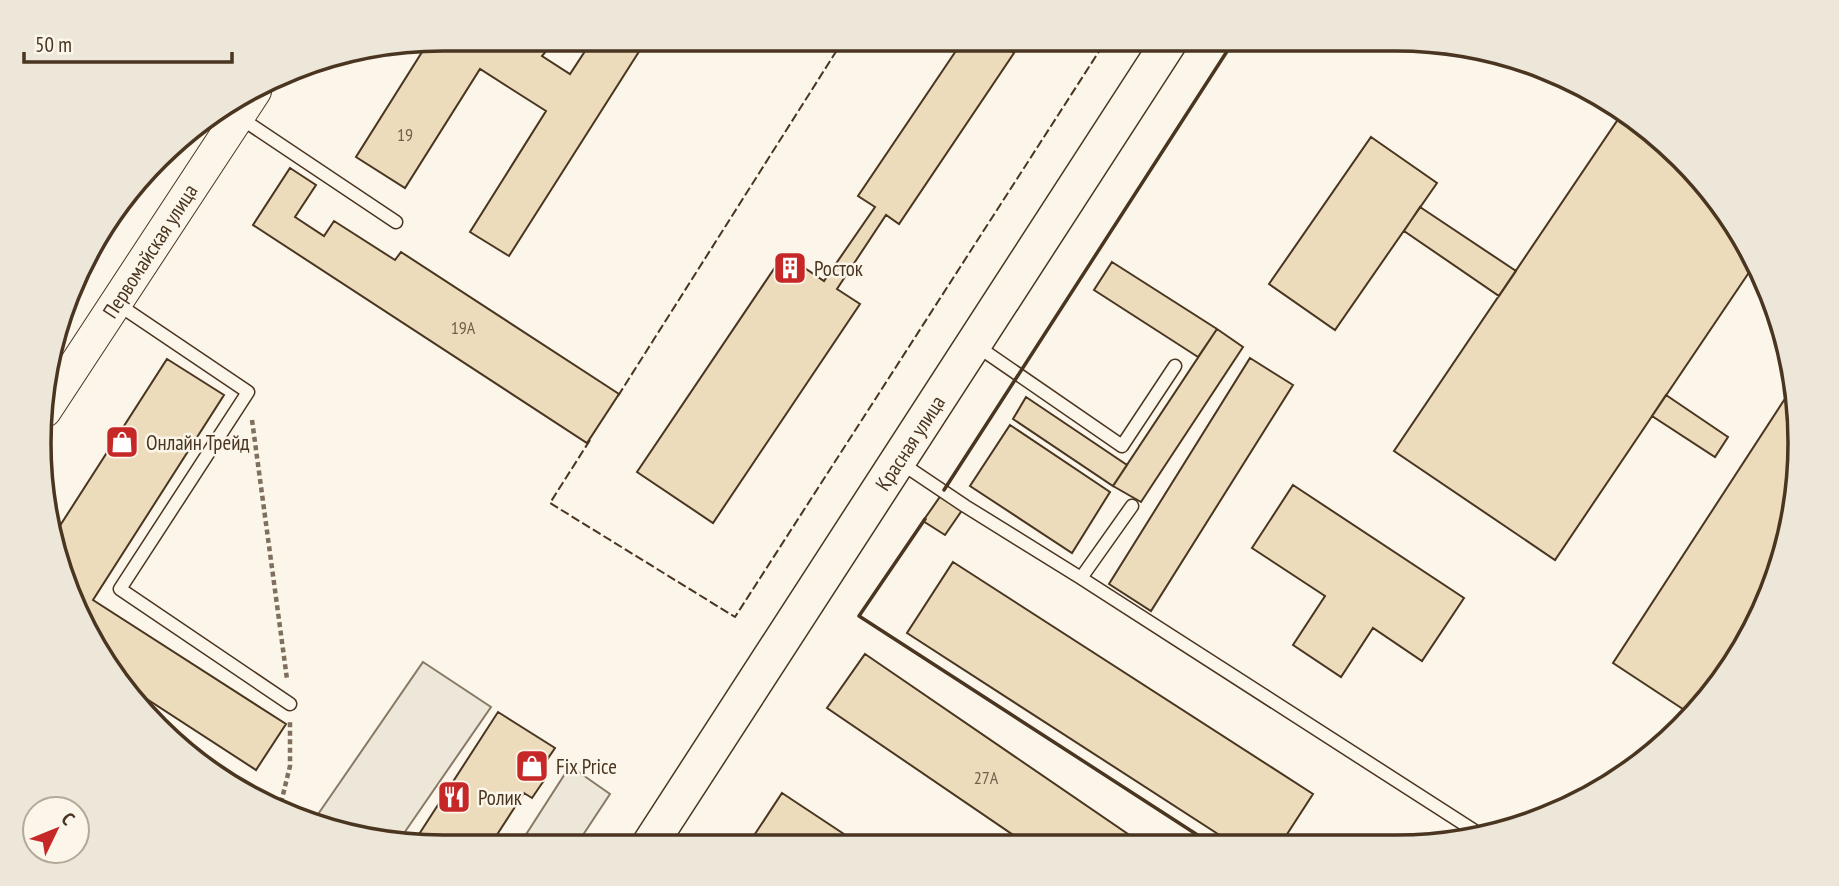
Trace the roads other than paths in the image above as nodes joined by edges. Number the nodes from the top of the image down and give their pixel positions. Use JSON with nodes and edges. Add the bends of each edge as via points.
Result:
{"nodes":[{"id":1,"x":1163,"y":51,"type":"edge"},
{"id":2,"x":247,"y":104,"type":"edge"},
{"id":3,"x":396,"y":222,"type":"dead end"},
{"id":4,"x":116,"y":303,"type":"junction"},
{"id":5,"x":974,"y":344,"type":"junction"},
{"id":6,"x":1175,"y":366,"type":"dead end"},
{"id":7,"x":54,"y":391,"type":"edge"},
{"id":8,"x":898,"y":461,"type":"junction"},
{"id":9,"x":1132,"y":506,"type":"dead end"},
{"id":10,"x":1081,"y":578,"type":"junction"},
{"id":11,"x":290,"y":704,"type":"road end"},
{"id":12,"x":1471,"y":828,"type":"edge"},
{"id":13,"x":656,"y":835,"type":"edge"}],
"edges":[{"from":1,"to":5,"type":"main road","name":"Красная улица"},
{"from":2,"to":3,"type":"lane"},
{"from":2,"to":4,"type":"street","name":"Первомайская улица"},
{"from":4,"to":7,"type":"street","name":"Первомайская улица"},
{"from":4,"to":11,"type":"lane","via":[[248,392],[120,590]]},
{"from":5,"to":6,"type":"lane","via":[[1122,446]]},
{"from":5,"to":8,"type":"main road","name":"Красная улица"},
{"from":8,"to":10,"type":"lane"},
{"from":8,"to":13,"type":"main road","name":"Красная улица"},
{"from":9,"to":10,"type":"lane"},
{"from":10,"to":12,"type":"lane"}]}
